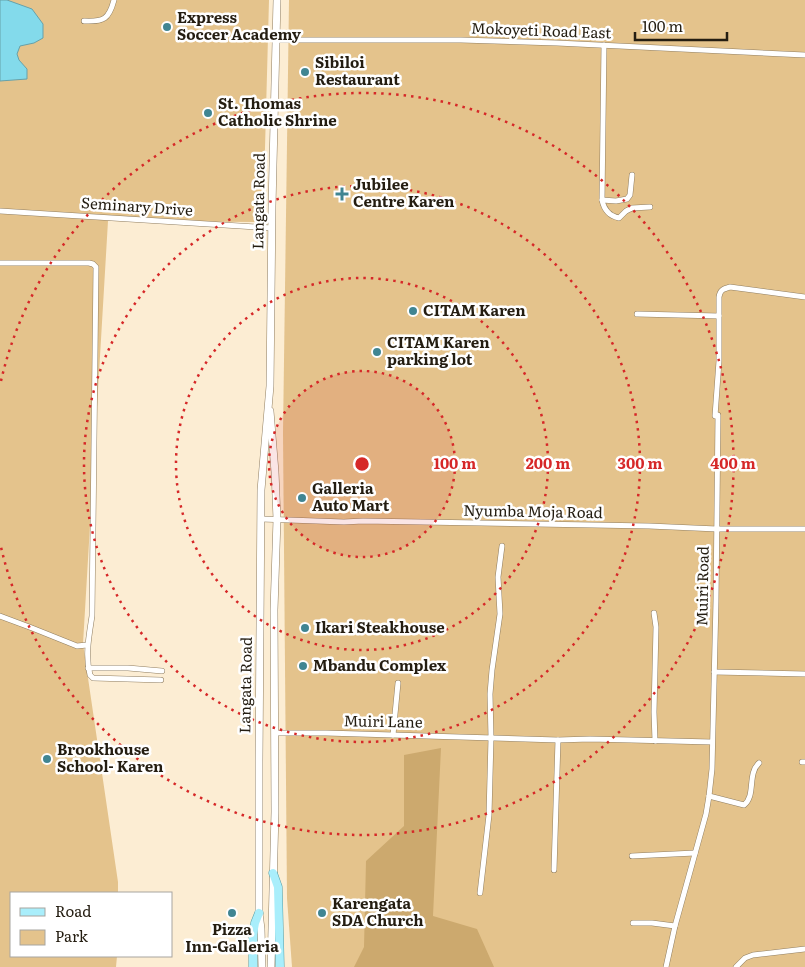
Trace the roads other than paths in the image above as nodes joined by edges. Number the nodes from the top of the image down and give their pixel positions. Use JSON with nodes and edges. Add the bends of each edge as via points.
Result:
{"nodes":[{"id":1,"x":114,"y":0,"type":"edge"},
{"id":2,"x":277,"y":0,"type":"edge"},
{"id":3,"x":84,"y":21,"type":"dead end"},
{"id":4,"x":276,"y":40,"type":"junction"},
{"id":5,"x":604,"y":45,"type":"junction"},
{"id":6,"x":805,"y":55,"type":"edge"},
{"id":7,"x":632,"y":175,"type":"dead end"},
{"id":8,"x":602,"y":200,"type":"junction"},
{"id":9,"x":650,"y":207,"type":"dead end"},
{"id":10,"x":0,"y":211,"type":"edge"},
{"id":11,"x":272,"y":228,"type":"junction"},
{"id":12,"x":0,"y":263,"type":"edge"},
{"id":13,"x":805,"y":297,"type":"edge"},
{"id":14,"x":637,"y":314,"type":"dead end"},
{"id":15,"x":719,"y":316,"type":"junction"},
{"id":16,"x":269,"y":403,"type":"junction"},
{"id":17,"x":261,"y":519,"type":"junction"},
{"id":18,"x":277,"y":519,"type":"junction"},
{"id":19,"x":717,"y":529,"type":"junction"},
{"id":20,"x":805,"y":529,"type":"edge"},
{"id":21,"x":502,"y":546,"type":"dead end"},
{"id":22,"x":654,"y":613,"type":"dead end"},
{"id":23,"x":0,"y":616,"type":"edge"},
{"id":24,"x":87,"y":645,"type":"junction"},
{"id":25,"x":88,"y":668,"type":"junction"},
{"id":26,"x":162,"y":671,"type":"dead end"},
{"id":27,"x":714,"y":672,"type":"junction"},
{"id":28,"x":805,"y":674,"type":"edge"},
{"id":29,"x":161,"y":680,"type":"dead end"},
{"id":30,"x":398,"y":683,"type":"dead end"},
{"id":31,"x":275,"y":733,"type":"junction"},
{"id":32,"x":393,"y":735,"type":"junction"},
{"id":33,"x":491,"y":738,"type":"junction"},
{"id":34,"x":558,"y":740,"type":"junction"},
{"id":35,"x":655,"y":741,"type":"junction"},
{"id":36,"x":712,"y":742,"type":"junction"},
{"id":37,"x":759,"y":763,"type":"dead end"},
{"id":38,"x":709,"y":796,"type":"junction"},
{"id":39,"x":695,"y":853,"type":"junction"},
{"id":40,"x":632,"y":856,"type":"dead end"},
{"id":41,"x":554,"y":870,"type":"dead end"},
{"id":42,"x":273,"y":873,"type":"junction"},
{"id":43,"x":480,"y":893,"type":"dead end"},
{"id":44,"x":259,"y":913,"type":"junction"},
{"id":45,"x":633,"y":922,"type":"dead end"},
{"id":46,"x":675,"y":926,"type":"junction"},
{"id":47,"x":805,"y":950,"type":"edge"},
{"id":48,"x":253,"y":967,"type":"edge"},
{"id":49,"x":262,"y":967,"type":"edge"},
{"id":50,"x":271,"y":967,"type":"edge"},
{"id":51,"x":281,"y":967,"type":"edge"},
{"id":52,"x":666,"y":967,"type":"edge"},
{"id":53,"x":736,"y":967,"type":"edge"}],
"edges":[{"from":1,"to":3,"type":"street","via":[[105,19]]},
{"from":2,"to":4,"type":"main road","name":"Langata Road"},
{"from":4,"to":5,"type":"street","name":"Mokoyeti Road East","via":[[461,40]]},
{"from":4,"to":11,"type":"main road","name":"Langata Road"},
{"from":5,"to":6,"type":"street","name":"Mokoyeti Road East"},
{"from":5,"to":8,"type":"street"},
{"from":7,"to":8,"type":"street","via":[[628,199]]},
{"from":8,"to":9,"type":"street","via":[[604,209],[617,218],[632,208]]},
{"from":10,"to":11,"type":"street","name":"Seminary Drive"},
{"from":11,"to":16,"type":"main road","name":"Langata Road"},
{"from":12,"to":24,"type":"street","via":[[90,263],[97,270],[92,616]]},
{"from":13,"to":15,"type":"street","name":"Muiri Road","via":[[724,288],[720,292]]},
{"from":14,"to":15,"type":"street"},
{"from":15,"to":19,"type":"street","name":"Muiri Road","via":[[715,416],[718,415]]},
{"from":16,"to":17,"type":"main road","name":"Langata Road"},
{"from":16,"to":18,"type":"main road","name":"Langata Road"},
{"from":17,"to":18,"type":"street","name":"Nyumba Moja Road"},
{"from":17,"to":44,"type":"main road","name":"Langata Road"},
{"from":18,"to":19,"type":"street","name":"Nyumba Moja Road"},
{"from":18,"to":31,"type":"main road","name":"Langata Road"},
{"from":19,"to":20,"type":"street","name":"Nyumba Moja Road"},
{"from":19,"to":27,"type":"street","name":"Muiri Road"},
{"from":21,"to":33,"type":"street","via":[[498,577],[500,614],[490,694]]},
{"from":22,"to":35,"type":"street"},
{"from":23,"to":24,"type":"street","via":[[77,646]]},
{"from":24,"to":25,"type":"street"},
{"from":25,"to":26,"type":"street"},
{"from":25,"to":29,"type":"street","via":[[93,678]]},
{"from":27,"to":28,"type":"street"},
{"from":27,"to":36,"type":"street","name":"Muiri Road"},
{"from":30,"to":32,"type":"street"},
{"from":31,"to":32,"type":"street","name":"Muiri Lane"},
{"from":31,"to":42,"type":"main road","name":"Langata Road"},
{"from":32,"to":33,"type":"street","name":"Muiri Lane"},
{"from":33,"to":34,"type":"street","name":"Muiri Lane"},
{"from":33,"to":43,"type":"street","via":[[489,815]]},
{"from":34,"to":35,"type":"street","name":"Muiri Lane"},
{"from":34,"to":41,"type":"street"},
{"from":35,"to":36,"type":"street","name":"Muiri Lane"},
{"from":36,"to":38,"type":"street","name":"Muiri Road"},
{"from":37,"to":38,"type":"street","via":[[752,776],[749,799],[744,805]]},
{"from":38,"to":39,"type":"street","name":"Muiri Road"},
{"from":39,"to":40,"type":"street"},
{"from":39,"to":46,"type":"street","name":"Muiri Road"},
{"from":42,"to":50,"type":"main road","name":"Langata Road"},
{"from":42,"to":51,"type":"main road","via":[[278,887]]},
{"from":44,"to":48,"type":"main road","via":[[254,928]]},
{"from":44,"to":49,"type":"main road","name":"Langata Road"},
{"from":45,"to":46,"type":"street"},
{"from":46,"to":52,"type":"street","name":"Muiri Road"},
{"from":47,"to":53,"type":"street","via":[[753,955]]}]}
